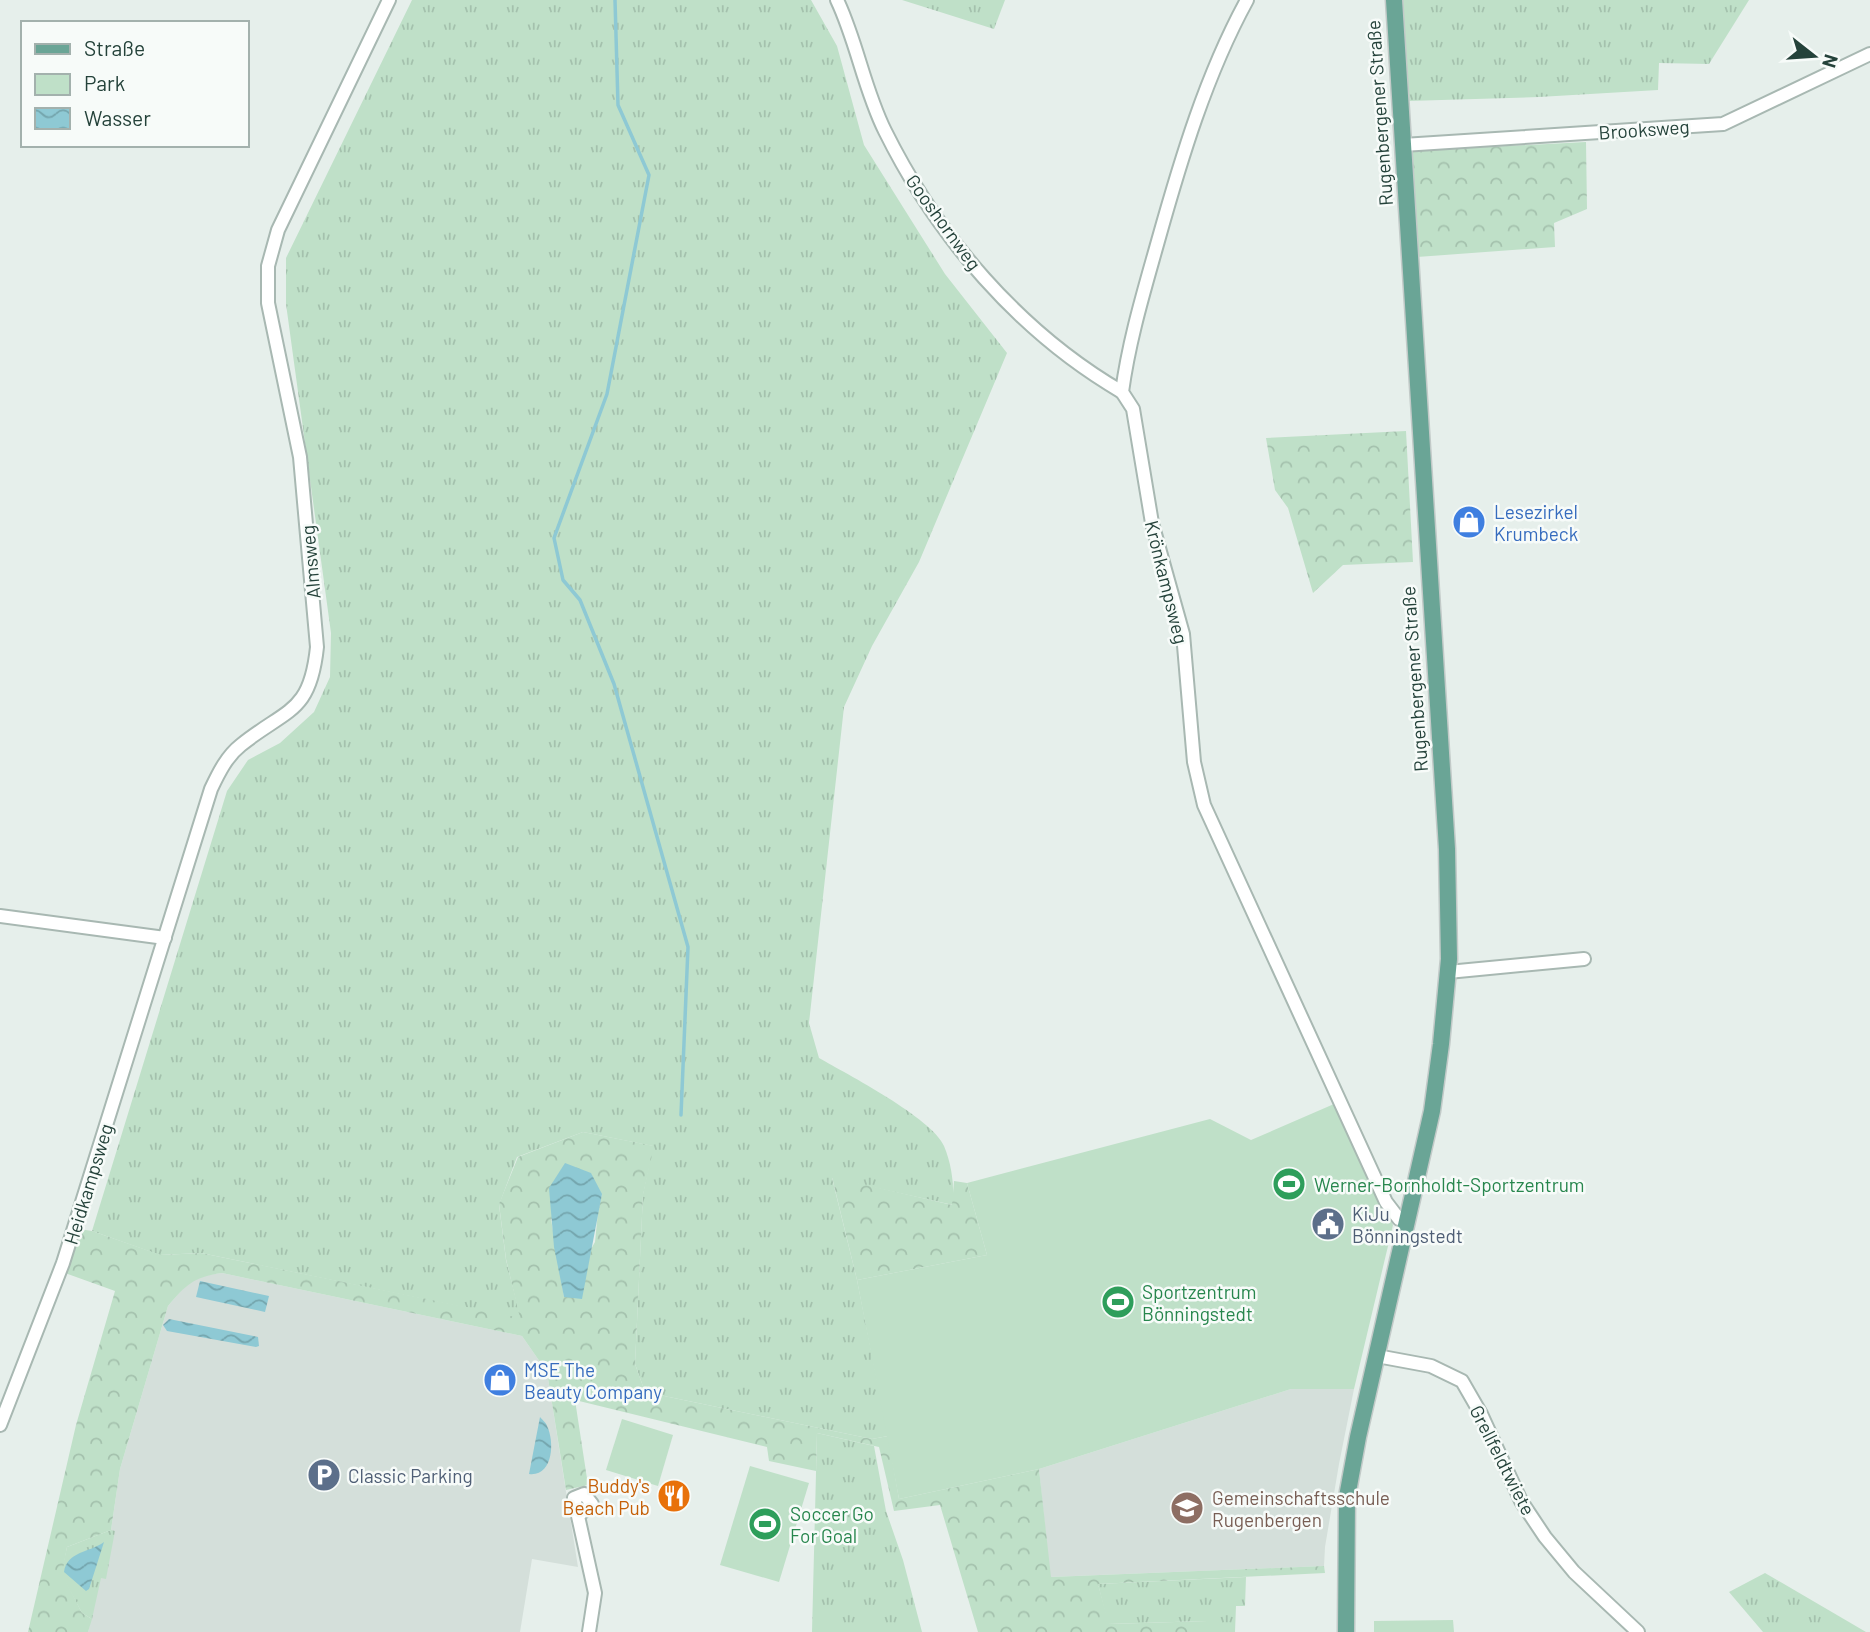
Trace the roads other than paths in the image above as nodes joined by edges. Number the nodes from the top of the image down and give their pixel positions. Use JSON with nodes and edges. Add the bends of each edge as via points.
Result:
{"nodes":[{"id":1,"x":389,"y":0,"type":"edge"},
{"id":2,"x":837,"y":0,"type":"edge"},
{"id":3,"x":1247,"y":0,"type":"edge"},
{"id":4,"x":1394,"y":0,"type":"edge"},
{"id":5,"x":1870,"y":54,"type":"edge"},
{"id":6,"x":1403,"y":145,"type":"junction"},
{"id":7,"x":1122,"y":392,"type":"junction"},
{"id":8,"x":0,"y":916,"type":"edge"},
{"id":9,"x":165,"y":938,"type":"junction"},
{"id":10,"x":1584,"y":959,"type":"dead end"},
{"id":11,"x":1448,"y":972,"type":"junction"},
{"id":12,"x":1407,"y":1221,"type":"junction"},
{"id":13,"x":1378,"y":1352,"type":"junction"},
{"id":14,"x":0,"y":1425,"type":"edge"},
{"id":15,"x":578,"y":1516,"type":"dead end"},
{"id":16,"x":589,"y":1632,"type":"edge"},
{"id":17,"x":1346,"y":1632,"type":"edge"},
{"id":18,"x":1637,"y":1632,"type":"edge"}],
"edges":[{"from":1,"to":9,"type":"street","name":"Almsweg","via":[[278,230],[268,266],[268,303],[300,457],[317,647],[314,672],[306,692],[288,714],[240,745],[223,764]]},
{"from":2,"to":7,"type":"street","name":"Gooshornweg","via":[[883,128],[918,192],[969,263],[1049,340]]},
{"from":3,"to":7,"type":"street","name":"Krönkampsweg","via":[[1213,72],[1168,207],[1126,358]]},
{"from":4,"to":6,"type":"main road","name":"Rugenbergener Straße"},
{"from":5,"to":6,"type":"street","name":"Brooksweg","via":[[1723,124]]},
{"from":6,"to":11,"type":"main road","name":"Rugenbergener Straße","via":[[1447,849]]},
{"from":7,"to":12,"type":"street","name":"Krönkampsweg","via":[[1133,409],[1152,523],[1183,634],[1194,762],[1204,805],[1385,1202],[1399,1219]]},
{"from":8,"to":9,"type":"street"},
{"from":9,"to":14,"type":"street","name":"Heidkampsweg","via":[[63,1263]]},
{"from":10,"to":11,"type":"street"},
{"from":11,"to":12,"type":"main road","name":"Rugenbergener Straße","via":[[1432,1111]]},
{"from":12,"to":13,"type":"main road","name":"Rugenbergener Straße"},
{"from":13,"to":17,"type":"main road","name":"Rugenbergener Straße","via":[[1347,1497]]},
{"from":13,"to":18,"type":"street","name":"Grellfeldtwiete","via":[[1431,1366],[1462,1381],[1521,1501],[1545,1537],[1574,1572]]},
{"from":15,"to":16,"type":"street","via":[[595,1593]]}]}
